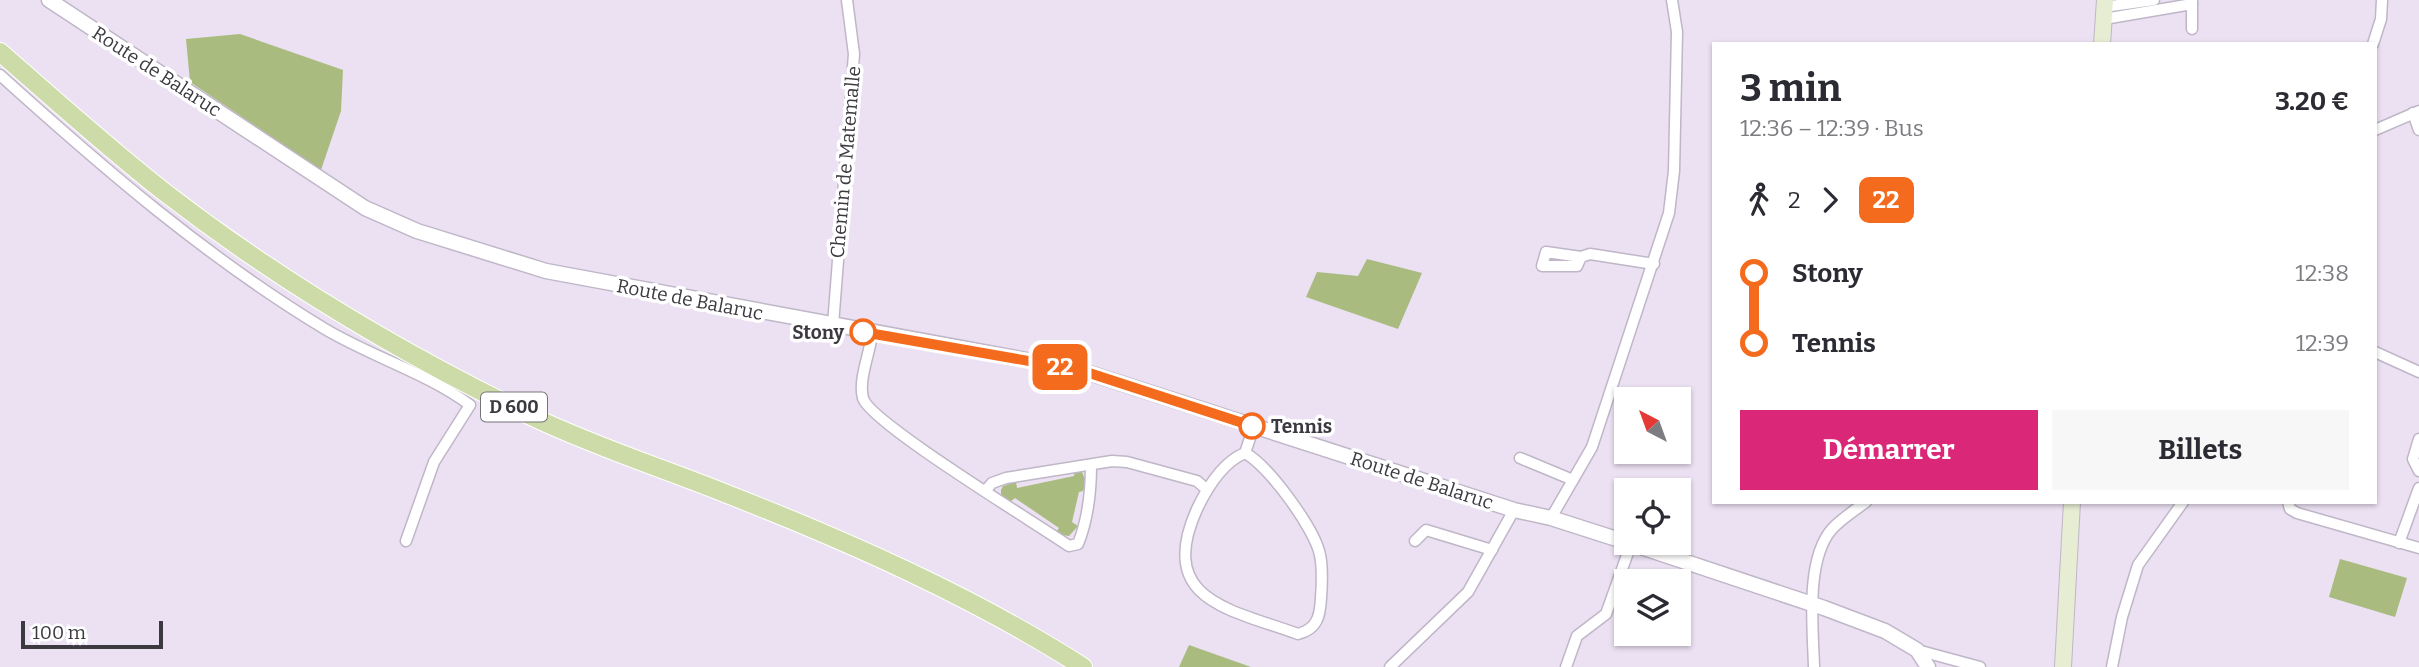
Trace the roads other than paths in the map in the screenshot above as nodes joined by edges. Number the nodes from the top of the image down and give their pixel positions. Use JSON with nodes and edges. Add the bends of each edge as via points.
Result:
{"nodes":[{"id":1,"x":49,"y":0,"type":"edge"},
{"id":2,"x":847,"y":0,"type":"edge"},
{"id":3,"x":1672,"y":0,"type":"edge"},
{"id":4,"x":2154,"y":0,"type":"edge"},
{"id":5,"x":2382,"y":0,"type":"edge"},
{"id":6,"x":2192,"y":2,"type":"edge"},
{"id":7,"x":2104,"y":9,"type":"edge"},
{"id":8,"x":2192,"y":29,"type":"dead end"},
{"id":9,"x":2102,"y":42,"type":"edge"},
{"id":10,"x":2374,"y":42,"type":"edge"},
{"id":11,"x":0,"y":52,"type":"edge"},
{"id":12,"x":0,"y":75,"type":"edge"},
{"id":13,"x":2416,"y":112,"type":"edge"},
{"id":14,"x":2377,"y":129,"type":"edge"},
{"id":15,"x":2419,"y":130,"type":"edge"},
{"id":16,"x":1581,"y":257,"type":"dead end"},
{"id":17,"x":1654,"y":264,"type":"junction"},
{"id":18,"x":833,"y":326,"type":"junction"},
{"id":19,"x":872,"y":334,"type":"junction"},
{"id":20,"x":2377,"y":353,"type":"edge"},
{"id":21,"x":2419,"y":372,"type":"edge"},
{"id":22,"x":1254,"y":426,"type":"junction"},
{"id":23,"x":2419,"y":439,"type":"edge"},
{"id":24,"x":1245,"y":453,"type":"junction"},
{"id":25,"x":1520,"y":458,"type":"dead end"},
{"id":26,"x":1091,"y":465,"type":"junction"},
{"id":27,"x":2419,"y":471,"type":"edge"},
{"id":28,"x":1573,"y":481,"type":"junction"},
{"id":29,"x":2419,"y":488,"type":"edge"},
{"id":30,"x":1206,"y":489,"type":"junction"},
{"id":31,"x":986,"y":490,"type":"junction"},
{"id":32,"x":1863,"y":504,"type":"edge"},
{"id":33,"x":2072,"y":504,"type":"edge"},
{"id":34,"x":2182,"y":504,"type":"edge"},
{"id":35,"x":2289,"y":504,"type":"edge"},
{"id":36,"x":1514,"y":510,"type":"junction"},
{"id":37,"x":1551,"y":518,"type":"junction"},
{"id":38,"x":1614,"y":538,"type":"edge"},
{"id":39,"x":406,"y":541,"type":"dead end"},
{"id":40,"x":1415,"y":541,"type":"dead end"},
{"id":41,"x":2399,"y":543,"type":"junction"},
{"id":42,"x":2419,"y":548,"type":"edge"},
{"id":43,"x":1492,"y":550,"type":"junction"},
{"id":44,"x":1624,"y":555,"type":"edge"},
{"id":45,"x":1664,"y":555,"type":"edge"},
{"id":46,"x":1813,"y":604,"type":"junction"},
{"id":47,"x":1917,"y":650,"type":"junction"},
{"id":48,"x":1083,"y":667,"type":"edge"},
{"id":49,"x":1390,"y":667,"type":"edge"},
{"id":50,"x":1566,"y":667,"type":"edge"},
{"id":51,"x":1814,"y":667,"type":"edge"},
{"id":52,"x":1928,"y":667,"type":"edge"},
{"id":53,"x":1980,"y":667,"type":"edge"},
{"id":54,"x":2063,"y":667,"type":"edge"},
{"id":55,"x":2112,"y":667,"type":"edge"}],
"edges":[{"from":1,"to":18,"type":"street","name":"Route de Balaruc","via":[[377,215],[396,223],[547,271]]},
{"from":2,"to":18,"type":"street","name":"Chemin de Matemalle","via":[[853,54]]},
{"from":3,"to":17,"type":"street","via":[[1677,32],[1674,171],[1669,213]]},
{"from":4,"to":7,"type":"street"},
{"from":5,"to":10,"type":"street"},
{"from":6,"to":7,"type":"street"},
{"from":6,"to":8,"type":"street"},
{"from":7,"to":9,"type":"main road"},
{"from":11,"to":48,"type":"main road","number":"D 600","via":[[182,205],[363,327],[536,419],[867,554]]},
{"from":12,"to":39,"type":"street","via":[[107,172],[243,276],[327,330],[470,405],[434,462]]},
{"from":13,"to":14,"type":"street"},
{"from":13,"to":15,"type":"street"},
{"from":16,"to":17,"type":"street","via":[[1590,254]]},
{"from":17,"to":28,"type":"street","via":[[1592,447]]},
{"from":18,"to":19,"type":"street","name":"Route de Balaruc"},
{"from":19,"to":22,"type":"street","name":"Route de Balaruc","via":[[1080,370]]},
{"from":19,"to":31,"type":"street","via":[[863,390],[867,406]]},
{"from":20,"to":21,"type":"street"},
{"from":22,"to":24,"type":"street"},
{"from":22,"to":36,"type":"street","name":"Route de Balaruc"},
{"from":23,"to":27,"type":"street","via":[[2413,459]]},
{"from":24,"to":30,"type":"street"},
{"from":24,"to":30,"type":"street","via":[[1290,502],[1320,554],[1321,604],[1318,622],[1310,631],[1298,634],[1222,606],[1193,587],[1183,563],[1184,542]]},
{"from":25,"to":28,"type":"street"},
{"from":26,"to":30,"type":"street","via":[[1112,461],[1146,465],[1197,481]]},
{"from":26,"to":31,"type":"street","via":[[1006,478]]},
{"from":26,"to":31,"type":"street","via":[[1088,509],[1078,544],[1069,546]]},
{"from":28,"to":37,"type":"street"},
{"from":29,"to":41,"type":"street"},
{"from":32,"to":46,"type":"street","via":[[1832,529],[1821,546]]},
{"from":33,"to":54,"type":"main road"},
{"from":34,"to":55,"type":"street","via":[[2138,565]]},
{"from":35,"to":41,"type":"street","via":[[2297,513]]},
{"from":36,"to":37,"type":"street","name":"Route de Balaruc"},
{"from":36,"to":43,"type":"street"},
{"from":37,"to":38,"type":"street","name":"Route de Balaruc"},
{"from":40,"to":43,"type":"street","via":[[1426,530]]},
{"from":41,"to":42,"type":"street"},
{"from":43,"to":49,"type":"street","via":[[1468,592]]},
{"from":44,"to":50,"type":"street","via":[[1606,614],[1577,636]]},
{"from":45,"to":46,"type":"street","name":"Route de Balaruc"},
{"from":46,"to":47,"type":"street","name":"Route de Balaruc","via":[[1885,631]]},
{"from":46,"to":51,"type":"street"},
{"from":47,"to":52,"type":"street","name":"Route de Balaruc"},
{"from":47,"to":53,"type":"street"}]}
